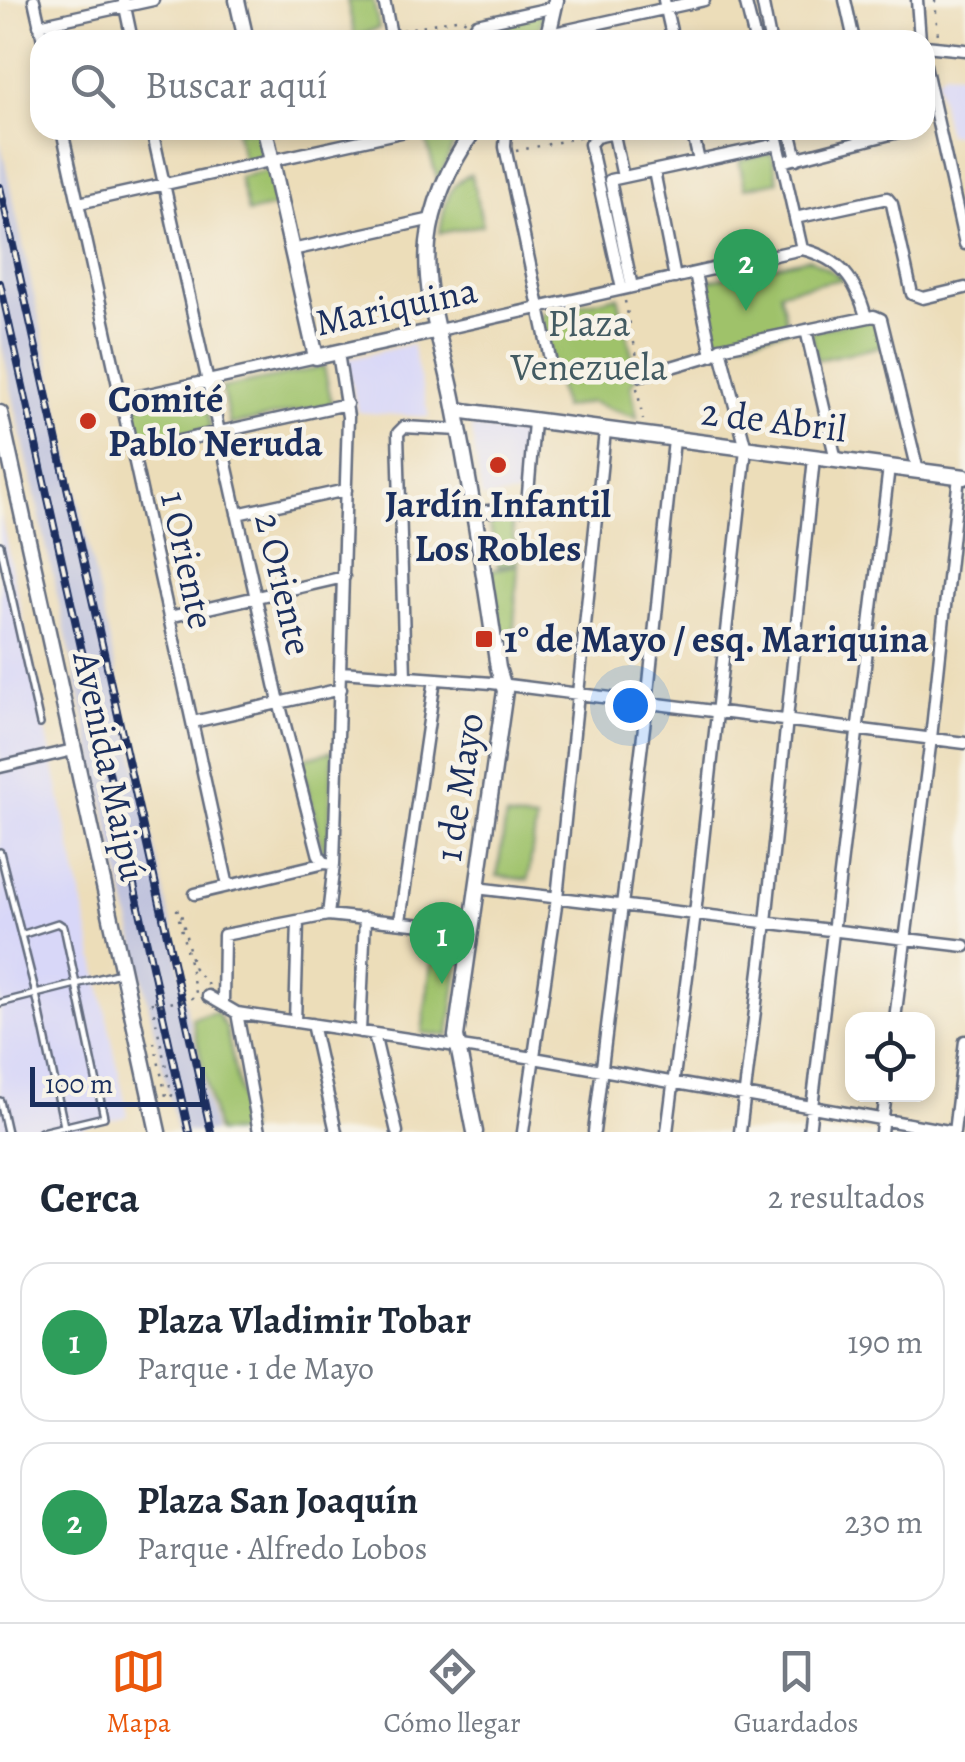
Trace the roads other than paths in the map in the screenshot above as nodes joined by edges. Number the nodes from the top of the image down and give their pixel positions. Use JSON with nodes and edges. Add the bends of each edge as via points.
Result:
{"nodes":[{"id":1,"x":34,"y":0,"type":"edge"},
{"id":2,"x":153,"y":0,"type":"edge"},
{"id":3,"x":237,"y":0,"type":"edge"},
{"id":4,"x":384,"y":0,"type":"edge"},
{"id":5,"x":704,"y":0,"type":"edge"},
{"id":6,"x":746,"y":0,"type":"edge"},
{"id":7,"x":762,"y":0,"type":"edge"},
{"id":8,"x":845,"y":0,"type":"edge"},
{"id":9,"x":917,"y":0,"type":"edge"},
{"id":10,"x":124,"y":3,"type":"edge"},
{"id":11,"x":556,"y":3,"type":"edge"},
{"id":12,"x":665,"y":4,"type":"edge"},
{"id":13,"x":40,"y":25,"type":"junction"},
{"id":14,"x":590,"y":25,"type":"junction"},
{"id":15,"x":41,"y":30,"type":"edge"},
{"id":16,"x":130,"y":30,"type":"edge"},
{"id":17,"x":244,"y":30,"type":"edge"},
{"id":18,"x":389,"y":30,"type":"edge"},
{"id":19,"x":473,"y":30,"type":"edge"},
{"id":20,"x":550,"y":30,"type":"edge"},
{"id":21,"x":572,"y":30,"type":"edge"},
{"id":22,"x":591,"y":30,"type":"edge"},
{"id":23,"x":670,"y":30,"type":"edge"},
{"id":24,"x":752,"y":30,"type":"edge"},
{"id":25,"x":768,"y":30,"type":"edge"},
{"id":26,"x":852,"y":30,"type":"edge"},
{"id":27,"x":919,"y":30,"type":"edge"},
{"id":28,"x":935,"y":48,"type":"edge"},
{"id":29,"x":965,"y":50,"type":"edge"},
{"id":30,"x":935,"y":109,"type":"edge"},
{"id":31,"x":938,"y":123,"type":"junction"},
{"id":32,"x":935,"y":124,"type":"edge"},
{"id":33,"x":64,"y":140,"type":"edge"},
{"id":34,"x":154,"y":140,"type":"edge"},
{"id":35,"x":268,"y":140,"type":"edge"},
{"id":36,"x":364,"y":140,"type":"edge"},
{"id":37,"x":468,"y":140,"type":"edge"},
{"id":38,"x":506,"y":140,"type":"edge"},
{"id":39,"x":592,"y":140,"type":"edge"},
{"id":40,"x":615,"y":140,"type":"edge"},
{"id":41,"x":694,"y":140,"type":"edge"},
{"id":42,"x":777,"y":140,"type":"edge"},
{"id":43,"x":792,"y":140,"type":"edge"},
{"id":44,"x":855,"y":140,"type":"edge"},
{"id":45,"x":778,"y":144,"type":"junction"},
{"id":46,"x":797,"y":159,"type":"junction"},
{"id":47,"x":272,"y":160,"type":"junction"},
{"id":48,"x":699,"y":161,"type":"junction"},
{"id":49,"x":782,"y":162,"type":"junction"},
{"id":50,"x":654,"y":170,"type":"junction"},
{"id":51,"x":623,"y":177,"type":"junction"},
{"id":52,"x":164,"y":184,"type":"junction"},
{"id":53,"x":78,"y":203,"type":"junction"},
{"id":54,"x":432,"y":218,"type":"junction"},
{"id":55,"x":795,"y":218,"type":"junction"},
{"id":56,"x":965,"y":244,"type":"edge"},
{"id":57,"x":292,"y":250,"type":"junction"},
{"id":58,"x":802,"y":250,"type":"junction"},
{"id":59,"x":694,"y":273,"type":"junction"},
{"id":60,"x":676,"y":278,"type":"junction"},
{"id":61,"x":627,"y":288,"type":"junction"},
{"id":62,"x":965,"y":288,"type":"edge"},
{"id":63,"x":539,"y":308,"type":"junction"},
{"id":64,"x":866,"y":318,"type":"junction"},
{"id":65,"x":439,"y":330,"type":"junction"},
{"id":66,"x":806,"y":330,"type":"junction"},
{"id":67,"x":716,"y":352,"type":"junction"},
{"id":68,"x":338,"y":353,"type":"junction"},
{"id":69,"x":316,"y":357,"type":"junction"},
{"id":70,"x":554,"y":373,"type":"dead end"},
{"id":71,"x":641,"y":376,"type":"road end"},
{"id":72,"x":208,"y":382,"type":"junction"},
{"id":73,"x":122,"y":400,"type":"junction"},
{"id":74,"x":347,"y":404,"type":"junction"},
{"id":75,"x":456,"y":410,"type":"junction"},
{"id":76,"x":0,"y":414,"type":"edge"},
{"id":77,"x":534,"y":422,"type":"junction"},
{"id":78,"x":459,"y":430,"type":"junction"},
{"id":79,"x":605,"y":431,"type":"junction"},
{"id":80,"x":219,"y":432,"type":"junction"},
{"id":81,"x":674,"y":440,"type":"junction"},
{"id":82,"x":746,"y":449,"type":"junction"},
{"id":83,"x":133,"y":451,"type":"junction"},
{"id":84,"x":814,"y":458,"type":"junction"},
{"id":85,"x":836,"y":460,"type":"junction"},
{"id":86,"x":5,"y":462,"type":"edge"},
{"id":87,"x":888,"y":468,"type":"junction"},
{"id":88,"x":918,"y":471,"type":"junction"},
{"id":89,"x":962,"y":477,"type":"edge"},
{"id":90,"x":346,"y":490,"type":"junction"},
{"id":91,"x":473,"y":512,"type":"junction"},
{"id":92,"x":237,"y":514,"type":"junction"},
{"id":93,"x":0,"y":545,"type":"edge"},
{"id":94,"x":344,"y":577,"type":"junction"},
{"id":95,"x":256,"y":597,"type":"junction"},
{"id":96,"x":169,"y":616,"type":"junction"},
{"id":97,"x":341,"y":672,"type":"junction"},
{"id":98,"x":405,"y":677,"type":"junction"},
{"id":99,"x":435,"y":679,"type":"junction"},
{"id":100,"x":504,"y":684,"type":"junction"},
{"id":101,"x":341,"y":689,"type":"junction"},
{"id":102,"x":580,"y":694,"type":"junction"},
{"id":103,"x":279,"y":702,"type":"junction"},
{"id":104,"x":646,"y":702,"type":"junction"},
{"id":105,"x":715,"y":711,"type":"junction"},
{"id":106,"x":787,"y":720,"type":"junction"},
{"id":107,"x":192,"y":722,"type":"junction"},
{"id":108,"x":40,"y":724,"type":"dead end"},
{"id":109,"x":858,"y":729,"type":"junction"},
{"id":110,"x":930,"y":738,"type":"junction"},
{"id":111,"x":965,"y":743,"type":"edge"},
{"id":112,"x":73,"y":750,"type":"junction"},
{"id":113,"x":0,"y":767,"type":"edge"},
{"id":114,"x":0,"y":852,"type":"edge"},
{"id":115,"x":330,"y":863,"type":"junction"},
{"id":116,"x":3,"y":876,"type":"edge"},
{"id":117,"x":228,"y":886,"type":"junction"},
{"id":118,"x":476,"y":888,"type":"junction"},
{"id":119,"x":195,"y":894,"type":"dead end"},
{"id":120,"x":557,"y":898,"type":"junction"},
{"id":121,"x":622,"y":906,"type":"junction"},
{"id":122,"x":695,"y":914,"type":"junction"},
{"id":123,"x":328,"y":915,"type":"junction"},
{"id":124,"x":365,"y":918,"type":"junction"},
{"id":125,"x":298,"y":921,"type":"junction"},
{"id":126,"x":400,"y":921,"type":"junction"},
{"id":127,"x":766,"y":922,"type":"junction"},
{"id":128,"x":470,"y":930,"type":"junction"},
{"id":129,"x":835,"y":930,"type":"junction"},
{"id":130,"x":21,"y":934,"type":"junction"},
{"id":131,"x":906,"y":939,"type":"junction"},
{"id":132,"x":965,"y":946,"type":"edge"},
{"id":133,"x":123,"y":972,"type":"junction"},
{"id":134,"x":76,"y":984,"type":"junction"},
{"id":135,"x":36,"y":994,"type":"junction"},
{"id":136,"x":208,"y":996,"type":"dead end"},
{"id":137,"x":0,"y":1003,"type":"edge"},
{"id":138,"x":223,"y":1003,"type":"junction"},
{"id":139,"x":896,"y":1012,"type":"edge"},
{"id":140,"x":237,"y":1013,"type":"junction"},
{"id":141,"x":295,"y":1022,"type":"junction"},
{"id":142,"x":312,"y":1024,"type":"junction"},
{"id":143,"x":360,"y":1032,"type":"junction"},
{"id":144,"x":374,"y":1034,"type":"junction"},
{"id":145,"x":965,"y":1040,"type":"edge"},
{"id":146,"x":457,"y":1047,"type":"junction"},
{"id":147,"x":534,"y":1058,"type":"junction"},
{"id":148,"x":602,"y":1070,"type":"junction"},
{"id":149,"x":672,"y":1082,"type":"junction"},
{"id":150,"x":744,"y":1096,"type":"junction"},
{"id":151,"x":0,"y":1101,"type":"edge"},
{"id":152,"x":812,"y":1108,"type":"junction"},
{"id":153,"x":64,"y":1126,"type":"junction"},
{"id":154,"x":882,"y":1126,"type":"edge"},
{"id":155,"x":6,"y":1132,"type":"edge"},
{"id":156,"x":41,"y":1132,"type":"edge"},
{"id":157,"x":158,"y":1132,"type":"edge"},
{"id":158,"x":259,"y":1132,"type":"edge"},
{"id":159,"x":336,"y":1132,"type":"edge"},
{"id":160,"x":397,"y":1132,"type":"edge"},
{"id":161,"x":475,"y":1132,"type":"edge"},
{"id":162,"x":523,"y":1132,"type":"edge"},
{"id":163,"x":594,"y":1132,"type":"edge"},
{"id":164,"x":666,"y":1132,"type":"edge"},
{"id":165,"x":740,"y":1132,"type":"edge"},
{"id":166,"x":809,"y":1132,"type":"edge"},
{"id":167,"x":954,"y":1132,"type":"edge"}],
"edges":[{"from":1,"to":13,"type":"street"},
{"from":2,"to":10,"type":"street"},
{"from":3,"to":17,"type":"street"},
{"from":4,"to":18,"type":"street"},
{"from":5,"to":12,"type":"street"},
{"from":6,"to":24,"type":"street"},
{"from":7,"to":25,"type":"street"},
{"from":8,"to":26,"type":"street"},
{"from":9,"to":27,"type":"street"},
{"from":10,"to":13,"type":"street"},
{"from":10,"to":16,"type":"street"},
{"from":11,"to":19,"type":"street"},
{"from":11,"to":20,"type":"street"},
{"from":12,"to":14,"type":"street"},
{"from":12,"to":23,"type":"street"},
{"from":13,"to":15,"type":"street"},
{"from":14,"to":21,"type":"street"},
{"from":14,"to":22,"type":"street"},
{"from":28,"to":29,"type":"street"},
{"from":30,"to":31,"type":"street"},
{"from":31,"to":32,"type":"street"},
{"from":31,"to":56,"type":"street"},
{"from":33,"to":53,"type":"street","name":"1 Oriente"},
{"from":34,"to":52,"type":"street","name":"2 Oriente"},
{"from":35,"to":47,"type":"street"},
{"from":36,"to":47,"type":"street"},
{"from":37,"to":54,"type":"street","name":"1 de Mayo"},
{"from":38,"to":63,"type":"street"},
{"from":39,"to":61,"type":"street"},
{"from":40,"to":51,"type":"street"},
{"from":41,"to":48,"type":"street"},
{"from":42,"to":45,"type":"street"},
{"from":43,"to":46,"type":"street"},
{"from":44,"to":46,"type":"street"},
{"from":45,"to":48,"type":"street"},
{"from":45,"to":49,"type":"street"},
{"from":46,"to":49,"type":"street"},
{"from":47,"to":52,"type":"street"},
{"from":47,"to":57,"type":"street"},
{"from":48,"to":50,"type":"street"},
{"from":49,"to":55,"type":"street"},
{"from":50,"to":51,"type":"street"},
{"from":50,"to":60,"type":"street"},
{"from":51,"to":61,"type":"street","via":[[610,180]]},
{"from":52,"to":53,"type":"street"},
{"from":52,"to":72,"type":"street","name":"2 Oriente"},
{"from":53,"to":73,"type":"street","name":"1 Oriente"},
{"from":54,"to":57,"type":"street"},
{"from":54,"to":65,"type":"street","name":"1 de Mayo","via":[[428,270]]},
{"from":55,"to":58,"type":"street"},
{"from":55,"to":62,"type":"street","via":[[887,198],[912,294],[922,298]]},
{"from":57,"to":69,"type":"street"},
{"from":58,"to":59,"type":"street","name":"Mariquina"},
{"from":58,"to":64,"type":"street","via":[[849,274]]},
{"from":59,"to":60,"type":"street","name":"Mariquina"},
{"from":59,"to":67,"type":"street"},
{"from":60,"to":61,"type":"street","name":"Mariquina"},
{"from":61,"to":63,"type":"street","name":"Mariquina"},
{"from":63,"to":65,"type":"street","name":"Mariquina"},
{"from":63,"to":70,"type":"street"},
{"from":64,"to":66,"type":"street"},
{"from":64,"to":88,"type":"street","via":[[881,319]]},
{"from":65,"to":68,"type":"street","name":"Mariquina"},
{"from":65,"to":75,"type":"street","name":"1 de Mayo"},
{"from":66,"to":67,"type":"street"},
{"from":66,"to":85,"type":"street"},
{"from":67,"to":71,"type":"street"},
{"from":67,"to":82,"type":"street"},
{"from":68,"to":69,"type":"street","name":"Mariquina"},
{"from":68,"to":74,"type":"street"},
{"from":69,"to":72,"type":"street","name":"Mariquina"},
{"from":72,"to":73,"type":"street","name":"Mariquina"},
{"from":72,"to":80,"type":"street","name":"2 Oriente"},
{"from":73,"to":83,"type":"street","name":"1 Oriente"},
{"from":74,"to":80,"type":"street"},
{"from":74,"to":90,"type":"street"},
{"from":75,"to":77,"type":"street","name":"2 de Abril"},
{"from":75,"to":78,"type":"street","name":"1 de Mayo"},
{"from":76,"to":86,"type":"street","name":"Avenida Maipú"},
{"from":77,"to":79,"type":"street","name":"2 de Abril"},
{"from":77,"to":91,"type":"street","via":[[527,506]]},
{"from":78,"to":91,"type":"street","name":"1 de Mayo"},
{"from":78,"to":98,"type":"street","via":[[398,433]]},
{"from":79,"to":81,"type":"street","name":"2 de Abril"},
{"from":79,"to":102,"type":"street"},
{"from":80,"to":83,"type":"street"},
{"from":80,"to":92,"type":"street","name":"2 Oriente"},
{"from":81,"to":82,"type":"street","name":"2 de Abril"},
{"from":81,"to":104,"type":"street"},
{"from":82,"to":84,"type":"street","name":"2 de Abril"},
{"from":82,"to":105,"type":"street"},
{"from":83,"to":96,"type":"street","name":"1 Oriente"},
{"from":84,"to":85,"type":"street","name":"2 de Abril"},
{"from":84,"to":106,"type":"street"},
{"from":85,"to":87,"type":"street","name":"2 de Abril"},
{"from":86,"to":112,"type":"street","name":"Avenida Maipú"},
{"from":87,"to":88,"type":"street","name":"2 de Abril"},
{"from":87,"to":109,"type":"street"},
{"from":88,"to":89,"type":"street","name":"2 de Abril"},
{"from":89,"to":110,"type":"street"},
{"from":90,"to":92,"type":"street"},
{"from":90,"to":94,"type":"street"},
{"from":91,"to":100,"type":"street","name":"1 de Mayo"},
{"from":92,"to":95,"type":"street","name":"2 Oriente"},
{"from":93,"to":108,"type":"lane"},
{"from":94,"to":95,"type":"street"},
{"from":94,"to":97,"type":"street"},
{"from":95,"to":96,"type":"street"},
{"from":95,"to":103,"type":"street","name":"2 Oriente"},
{"from":96,"to":107,"type":"street","name":"1 Oriente"},
{"from":97,"to":98,"type":"street"},
{"from":97,"to":101,"type":"street"},
{"from":98,"to":99,"type":"street"},
{"from":99,"to":100,"type":"street"},
{"from":99,"to":126,"type":"street"},
{"from":100,"to":102,"type":"street"},
{"from":100,"to":118,"type":"street","name":"1 de Mayo"},
{"from":101,"to":103,"type":"street"},
{"from":101,"to":115,"type":"street"},
{"from":102,"to":104,"type":"street"},
{"from":102,"to":120,"type":"street"},
{"from":103,"to":107,"type":"street"},
{"from":103,"to":115,"type":"street","name":"2 Oriente","via":[[319,856]]},
{"from":104,"to":105,"type":"street"},
{"from":104,"to":121,"type":"street"},
{"from":105,"to":106,"type":"street"},
{"from":105,"to":122,"type":"street"},
{"from":106,"to":109,"type":"street"},
{"from":106,"to":127,"type":"street"},
{"from":107,"to":117,"type":"street","name":"1 Oriente"},
{"from":109,"to":110,"type":"street"},
{"from":109,"to":129,"type":"street"},
{"from":110,"to":111,"type":"street"},
{"from":110,"to":131,"type":"street"},
{"from":112,"to":113,"type":"street"},
{"from":112,"to":133,"type":"street","name":"Avenida Maipú"},
{"from":114,"to":116,"type":"lane"},
{"from":115,"to":117,"type":"street"},
{"from":115,"to":123,"type":"street"},
{"from":116,"to":130,"type":"lane"},
{"from":117,"to":119,"type":"street"},
{"from":118,"to":120,"type":"street"},
{"from":118,"to":128,"type":"street","name":"1 de Mayo"},
{"from":120,"to":121,"type":"street"},
{"from":120,"to":147,"type":"street"},
{"from":121,"to":122,"type":"street"},
{"from":121,"to":148,"type":"street"},
{"from":122,"to":127,"type":"street"},
{"from":122,"to":149,"type":"street"},
{"from":123,"to":124,"type":"street"},
{"from":123,"to":125,"type":"street"},
{"from":124,"to":126,"type":"street"},
{"from":124,"to":143,"type":"street"},
{"from":125,"to":138,"type":"street","via":[[224,936]]},
{"from":125,"to":141,"type":"street"},
{"from":126,"to":128,"type":"street"},
{"from":127,"to":129,"type":"street"},
{"from":127,"to":150,"type":"street"},
{"from":128,"to":146,"type":"street","name":"1 de Mayo"},
{"from":129,"to":131,"type":"street"},
{"from":129,"to":152,"type":"street"},
{"from":130,"to":134,"type":"lane","via":[[61,923]]},
{"from":130,"to":135,"type":"lane"},
{"from":131,"to":132,"type":"street"},
{"from":131,"to":139,"type":"street"},
{"from":133,"to":134,"type":"lane"},
{"from":133,"to":157,"type":"street","name":"Avenida Maipú"},
{"from":134,"to":135,"type":"lane"},
{"from":134,"to":153,"type":"lane","via":[[104,1117]]},
{"from":135,"to":137,"type":"lane"},
{"from":135,"to":153,"type":"lane"},
{"from":136,"to":138,"type":"street"},
{"from":138,"to":140,"type":"street"},
{"from":140,"to":141,"type":"street"},
{"from":140,"to":158,"type":"street"},
{"from":141,"to":142,"type":"street"},
{"from":142,"to":143,"type":"street"},
{"from":142,"to":159,"type":"street"},
{"from":143,"to":144,"type":"street"},
{"from":144,"to":146,"type":"street"},
{"from":144,"to":160,"type":"street"},
{"from":145,"to":167,"type":"street"},
{"from":146,"to":147,"type":"street"},
{"from":146,"to":161,"type":"street","name":"1 de Mayo"},
{"from":147,"to":148,"type":"street"},
{"from":147,"to":162,"type":"street"},
{"from":148,"to":149,"type":"street"},
{"from":148,"to":163,"type":"street"},
{"from":149,"to":150,"type":"street"},
{"from":149,"to":164,"type":"street"},
{"from":150,"to":152,"type":"street"},
{"from":150,"to":165,"type":"street"},
{"from":151,"to":155,"type":"lane"},
{"from":152,"to":154,"type":"street"},
{"from":152,"to":166,"type":"street"},
{"from":153,"to":156,"type":"lane"},
{"from":154,"to":167,"type":"street"}]}
